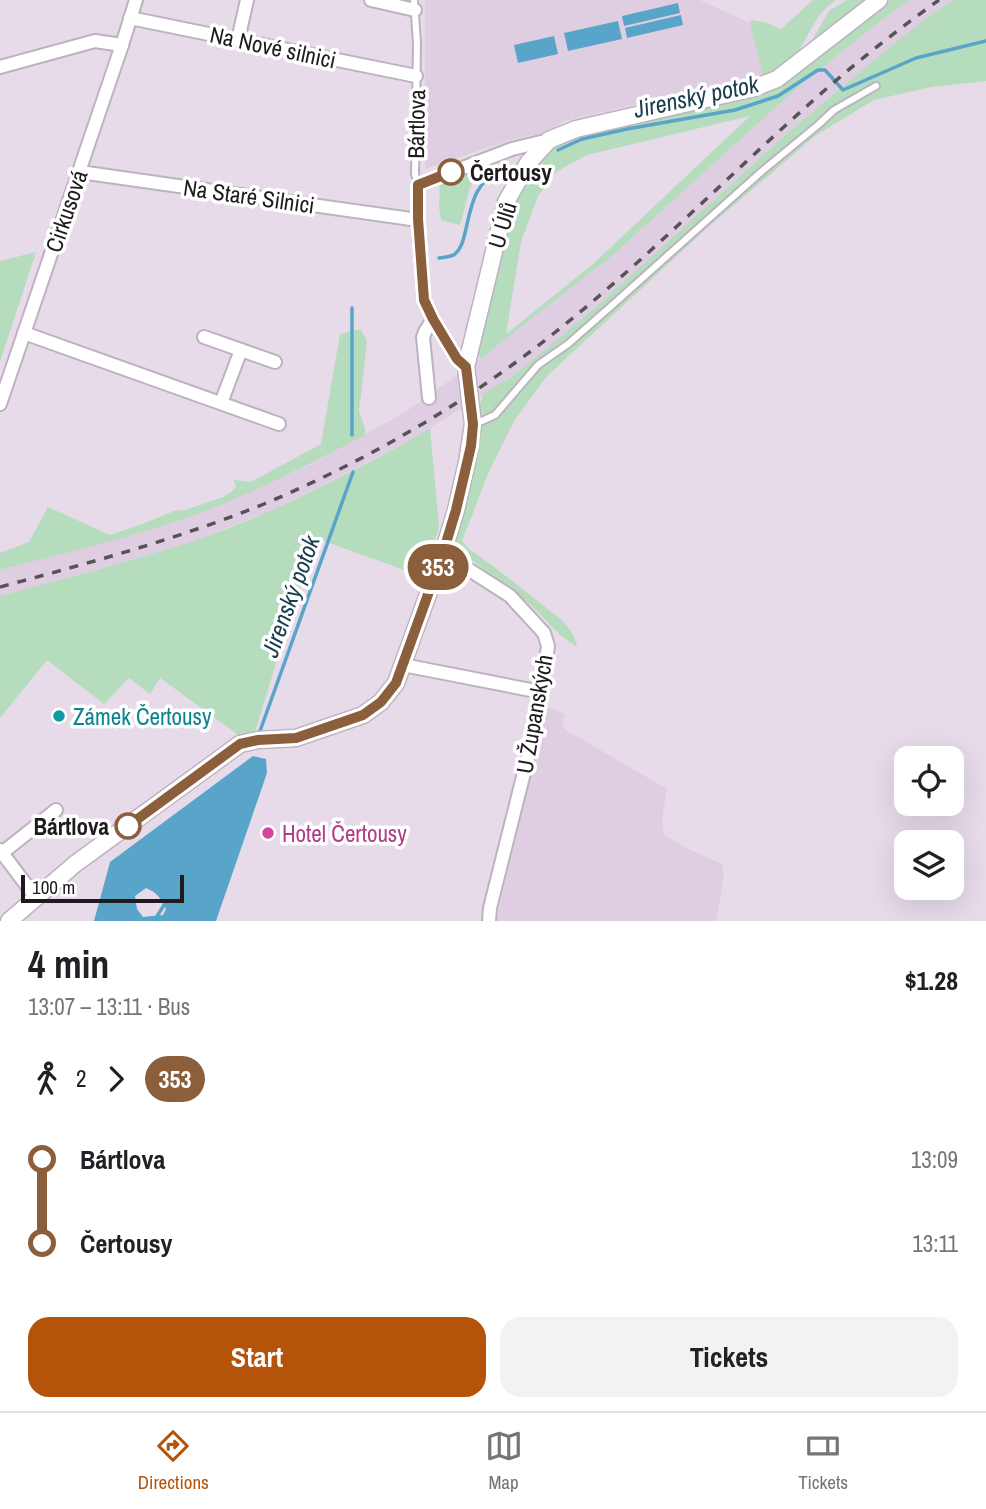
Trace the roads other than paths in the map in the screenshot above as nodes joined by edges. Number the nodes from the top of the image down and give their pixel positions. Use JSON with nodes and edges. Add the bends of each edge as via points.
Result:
{"nodes":[{"id":1,"x":136,"y":0,"type":"edge"},
{"id":2,"x":247,"y":0,"type":"edge"},
{"id":3,"x":371,"y":0,"type":"edge"},
{"id":4,"x":879,"y":0,"type":"edge"},
{"id":5,"x":414,"y":5,"type":"edge"},
{"id":6,"x":130,"y":18,"type":"junction"},
{"id":7,"x":238,"y":40,"type":"junction"},
{"id":8,"x":122,"y":45,"type":"junction"},
{"id":9,"x":0,"y":67,"type":"edge"},
{"id":10,"x":416,"y":76,"type":"junction"},
{"id":11,"x":876,"y":86,"type":"dead end"},
{"id":12,"x":549,"y":140,"type":"junction"},
{"id":13,"x":80,"y":172,"type":"junction"},
{"id":14,"x":418,"y":185,"type":"junction"},
{"id":15,"x":418,"y":219,"type":"junction"},
{"id":16,"x":433,"y":319,"type":"junction"},
{"id":17,"x":24,"y":333,"type":"junction"},
{"id":18,"x":204,"y":337,"type":"dead end"},
{"id":19,"x":241,"y":350,"type":"junction"},
{"id":20,"x":275,"y":362,"type":"dead end"},
{"id":21,"x":466,"y":370,"type":"junction"},
{"id":22,"x":429,"y":398,"type":"dead end"},
{"id":23,"x":221,"y":403,"type":"junction"},
{"id":24,"x":0,"y":404,"type":"edge"},
{"id":25,"x":279,"y":424,"type":"dead end"},
{"id":26,"x":473,"y":424,"type":"junction"},
{"id":27,"x":443,"y":553,"type":"junction"},
{"id":28,"x":402,"y":665,"type":"junction"},
{"id":29,"x":541,"y":692,"type":"junction"},
{"id":30,"x":56,"y":810,"type":"dead end"},
{"id":31,"x":1,"y":852,"type":"edge"},
{"id":32,"x":36,"y":898,"type":"junction"},
{"id":33,"x":9,"y":921,"type":"edge"},
{"id":34,"x":489,"y":921,"type":"edge"}],
"edges":[{"from":1,"to":6,"type":"street","name":"Cirkusová"},
{"from":2,"to":7,"type":"street"},
{"from":3,"to":5,"type":"street"},
{"from":4,"to":12,"type":"street","via":[[777,79],[576,129]]},
{"from":5,"to":10,"type":"lane","name":"Bártlova"},
{"from":6,"to":7,"type":"street","name":"Na Nové silnici"},
{"from":6,"to":8,"type":"street","name":"Cirkusová"},
{"from":7,"to":10,"type":"street","name":"Na Nové silnici"},
{"from":8,"to":9,"type":"street","via":[[95,41]]},
{"from":8,"to":13,"type":"street","name":"Cirkusová"},
{"from":10,"to":14,"type":"lane","name":"Bártlova"},
{"from":11,"to":26,"type":"lane","via":[[834,110],[568,344],[538,365],[495,415]]},
{"from":12,"to":14,"type":"street","via":[[512,149]]},
{"from":12,"to":21,"type":"street","name":"U Úlů","via":[[528,163],[506,202]]},
{"from":13,"to":15,"type":"street","name":"Na Staré Silnici"},
{"from":13,"to":17,"type":"street","name":"Cirkusová"},
{"from":14,"to":15,"type":"street","name":"Bártlova"},
{"from":15,"to":16,"type":"street","name":"Bártlova","via":[[424,300]]},
{"from":16,"to":21,"type":"street","name":"Bártlova"},
{"from":16,"to":22,"type":"street","via":[[423,337]]},
{"from":17,"to":23,"type":"street"},
{"from":17,"to":24,"type":"street","name":"Cirkusová"},
{"from":18,"to":19,"type":"street"},
{"from":19,"to":20,"type":"street"},
{"from":19,"to":23,"type":"street"},
{"from":21,"to":26,"type":"street"},
{"from":23,"to":25,"type":"street"},
{"from":26,"to":27,"type":"street","via":[[465,474]]},
{"from":27,"to":28,"type":"street"},
{"from":27,"to":29,"type":"street","name":"U Županských","via":[[510,596],[544,633],[548,646]]},
{"from":28,"to":29,"type":"street"},
{"from":28,"to":32,"type":"street","via":[[396,683],[363,715],[296,738],[240,744],[75,864]]},
{"from":29,"to":34,"type":"street","name":"U Županských"},
{"from":30,"to":31,"type":"street"},
{"from":31,"to":32,"type":"street"},
{"from":32,"to":33,"type":"street"}]}
